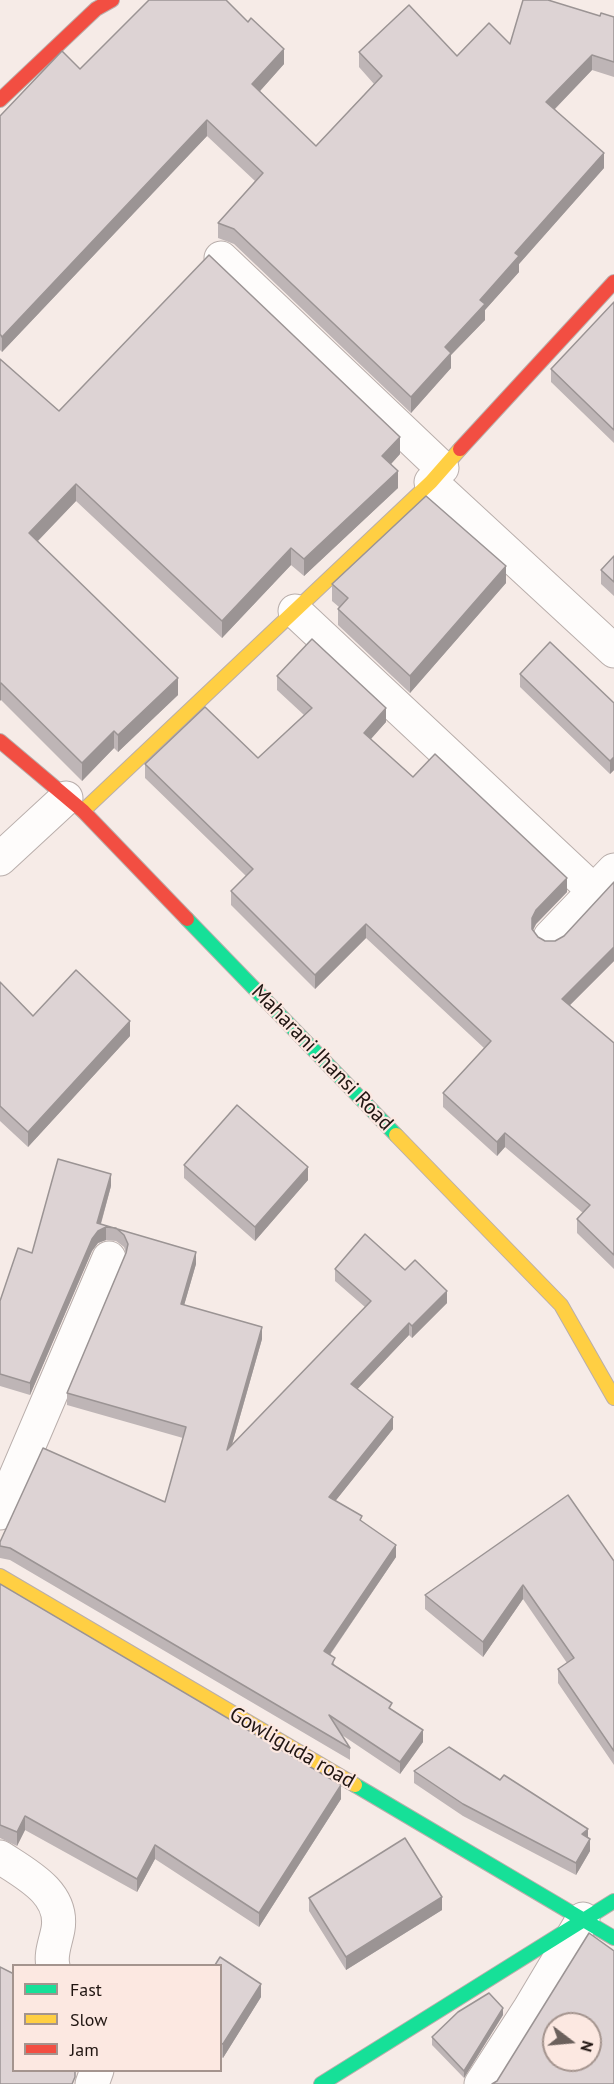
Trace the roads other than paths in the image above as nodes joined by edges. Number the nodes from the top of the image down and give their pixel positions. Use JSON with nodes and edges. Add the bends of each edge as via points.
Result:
{"nodes":[{"id":1,"x":112,"y":0,"type":"edge"},
{"id":2,"x":0,"y":100,"type":"edge"},
{"id":3,"x":221,"y":258,"type":"dead end"},
{"id":4,"x":614,"y":282,"type":"edge"},
{"id":5,"x":437,"y":475,"type":"junction"},
{"id":6,"x":296,"y":611,"type":"junction"},
{"id":7,"x":614,"y":651,"type":"edge"},
{"id":8,"x":0,"y":741,"type":"edge"},
{"id":9,"x":75,"y":804,"type":"junction"},
{"id":10,"x":0,"y":859,"type":"edge"},
{"id":11,"x":604,"y":880,"type":"edge"},
{"id":12,"x":550,"y":937,"type":"dead end"},
{"id":13,"x":109,"y":1258,"type":"dead end"},
{"id":14,"x":614,"y":1398,"type":"edge"},
{"id":15,"x":0,"y":1513,"type":"edge"},
{"id":16,"x":0,"y":1576,"type":"edge"},
{"id":17,"x":0,"y":1857,"type":"edge"},
{"id":18,"x":614,"y":1901,"type":"edge"},
{"id":19,"x":583,"y":1919,"type":"junction"},
{"id":20,"x":614,"y":1938,"type":"edge"},
{"id":21,"x":53,"y":1964,"type":"edge"},
{"id":22,"x":321,"y":2084,"type":"edge"},
{"id":23,"x":481,"y":2084,"type":"edge"}],
"edges":[{"from":1,"to":2,"type":"main road","via":[[96,9]]},
{"from":3,"to":5,"type":"street"},
{"from":4,"to":5,"type":"main road"},
{"from":5,"to":6,"type":"main road"},
{"from":5,"to":7,"type":"street"},
{"from":6,"to":9,"type":"main road"},
{"from":6,"to":11,"type":"street"},
{"from":8,"to":9,"type":"main road","name":"Maharani Jhansi Road"},
{"from":9,"to":10,"type":"street"},
{"from":9,"to":14,"type":"main road","name":"Maharani Jhansi Road","via":[[561,1305]]},
{"from":11,"to":12,"type":"street"},
{"from":13,"to":15,"type":"street"},
{"from":16,"to":19,"type":"main road","name":"Gowliguda road"},
{"from":17,"to":21,"type":"street","via":[[32,1878],[57,1905],[60,1918]]},
{"from":18,"to":19,"type":"main road"},
{"from":19,"to":20,"type":"main road","name":"Gowliguda road"},
{"from":19,"to":22,"type":"main road"},
{"from":19,"to":23,"type":"street"}]}
